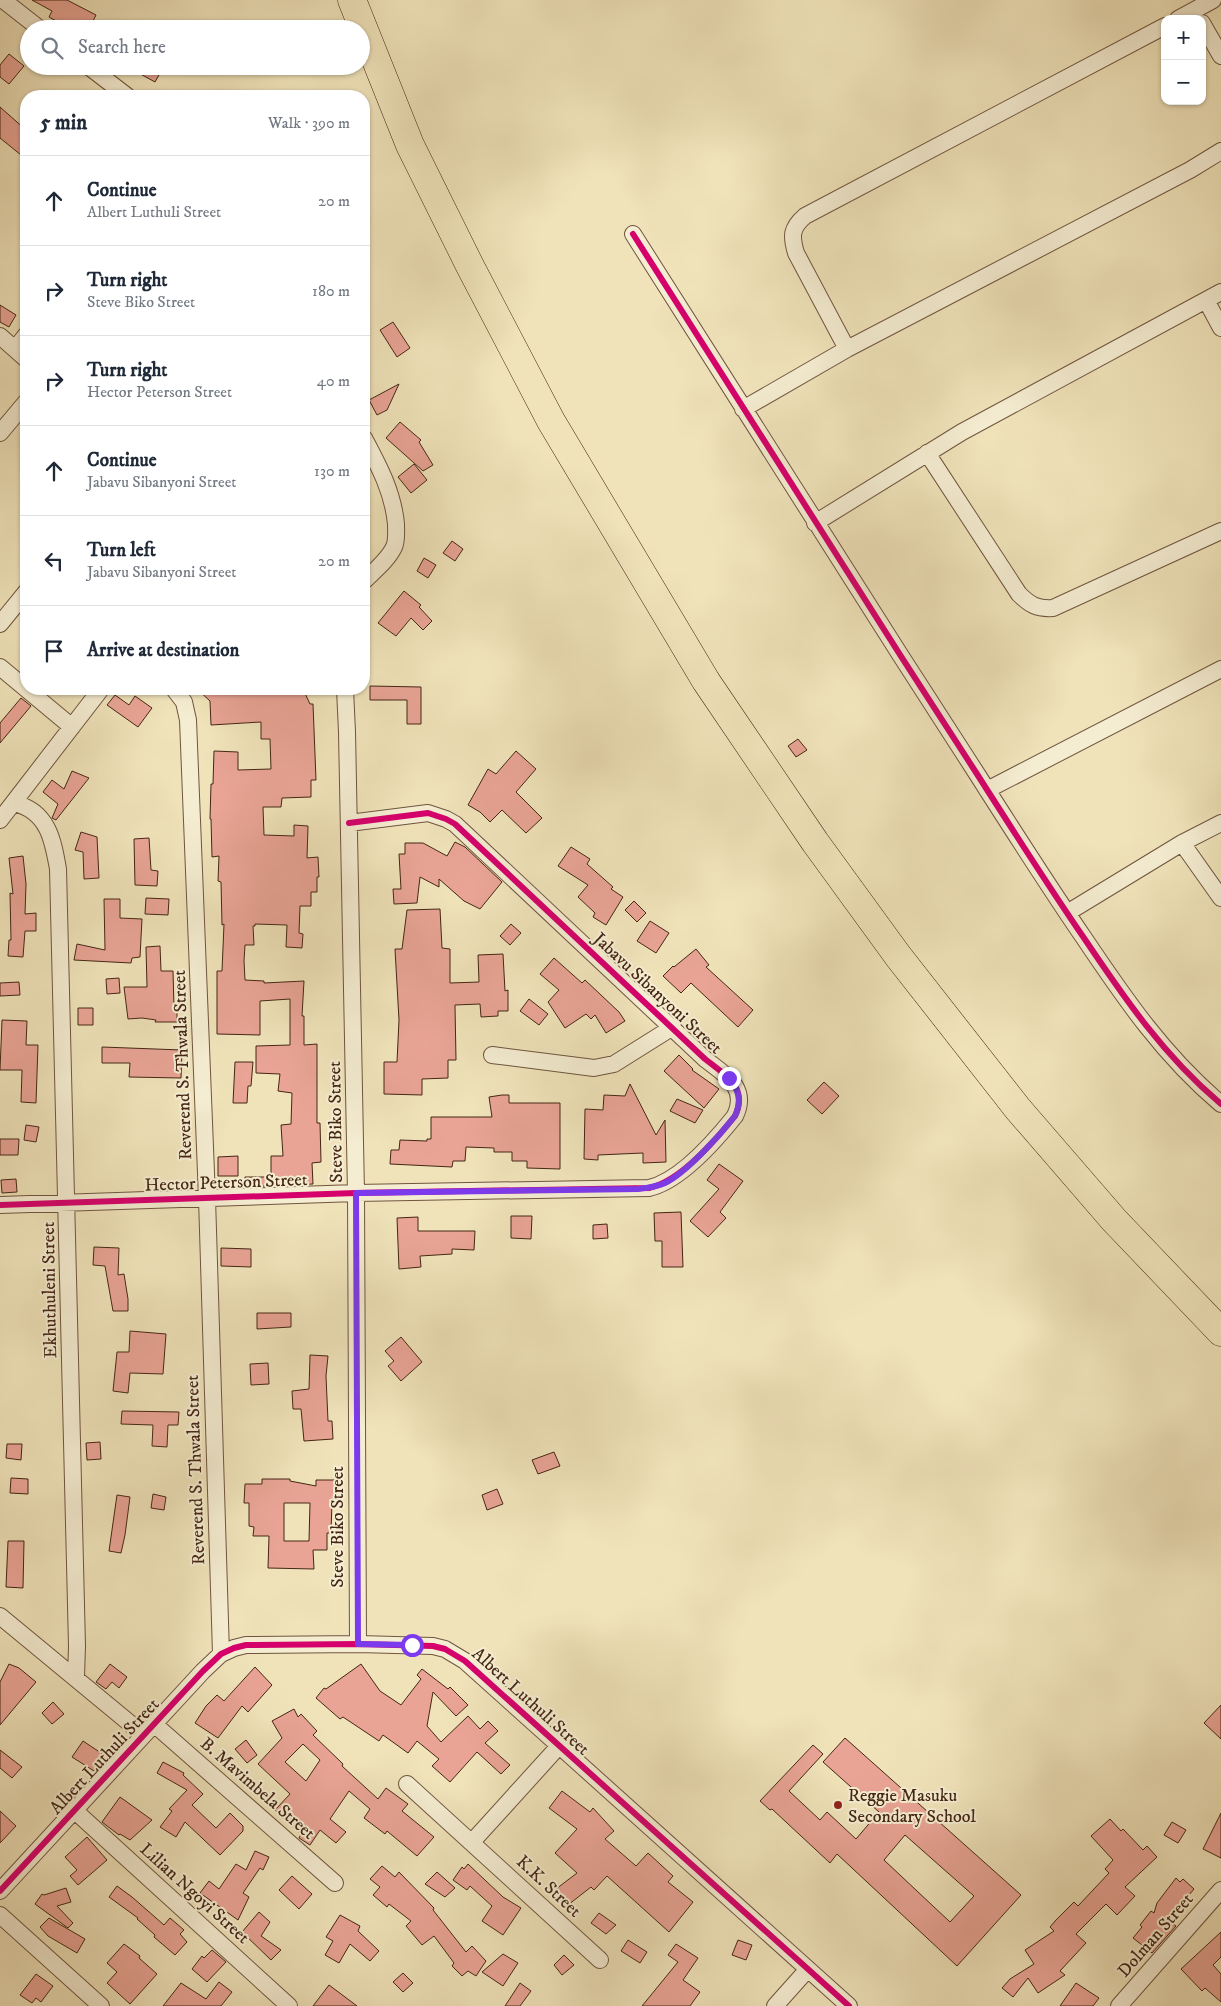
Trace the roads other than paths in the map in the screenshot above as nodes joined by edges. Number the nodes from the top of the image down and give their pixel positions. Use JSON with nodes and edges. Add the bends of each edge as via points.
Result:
{"nodes":[{"id":1,"x":3,"y":0,"type":"edge"},
{"id":2,"x":352,"y":0,"type":"edge"},
{"id":3,"x":1213,"y":0,"type":"edge"},
{"id":4,"x":1201,"y":15,"type":"edge"},
{"id":5,"x":29,"y":20,"type":"edge"},
{"id":6,"x":360,"y":20,"type":"edge"},
{"id":7,"x":1161,"y":28,"type":"edge"},
{"id":8,"x":1206,"y":29,"type":"edge"},
{"id":9,"x":370,"y":45,"type":"edge"},
{"id":10,"x":1221,"y":56,"type":"edge"},
{"id":11,"x":100,"y":75,"type":"edge"},
{"id":12,"x":119,"y":90,"type":"edge"},
{"id":13,"x":1221,"y":151,"type":"edge"},
{"id":14,"x":633,"y":234,"type":"dead end"},
{"id":15,"x":1221,"y":292,"type":"edge"},
{"id":16,"x":1206,"y":300,"type":"junction"},
{"id":17,"x":1221,"y":328,"type":"edge"},
{"id":18,"x":0,"y":336,"type":"edge"},
{"id":19,"x":848,"y":349,"type":"junction"},
{"id":20,"x":20,"y":353,"type":"edge"},
{"id":21,"x":20,"y":409,"type":"edge"},
{"id":22,"x":743,"y":409,"type":"junction"},
{"id":23,"x":0,"y":433,"type":"edge"},
{"id":24,"x":370,"y":449,"type":"edge"},
{"id":25,"x":927,"y":453,"type":"junction"},
{"id":26,"x":815,"y":522,"type":"junction"},
{"id":27,"x":1221,"y":531,"type":"edge"},
{"id":28,"x":370,"y":575,"type":"edge"},
{"id":29,"x":20,"y":599,"type":"edge"},
{"id":30,"x":0,"y":624,"type":"edge"},
{"id":31,"x":0,"y":667,"type":"edge"},
{"id":32,"x":1221,"y":668,"type":"edge"},
{"id":33,"x":20,"y":684,"type":"edge"},
{"id":34,"x":34,"y":695,"type":"edge"},
{"id":35,"x":96,"y":695,"type":"edge"},
{"id":36,"x":179,"y":695,"type":"edge"},
{"id":37,"x":345,"y":695,"type":"edge"},
{"id":38,"x":72,"y":727,"type":"junction"},
{"id":39,"x":987,"y":790,"type":"junction"},
{"id":40,"x":14,"y":803,"type":"junction"},
{"id":41,"x":0,"y":820,"type":"edge"},
{"id":42,"x":349,"y":823,"type":"junction"},
{"id":43,"x":1221,"y":823,"type":"edge"},
{"id":44,"x":1182,"y":843,"type":"junction"},
{"id":45,"x":1221,"y":898,"type":"edge"},
{"id":46,"x":1067,"y":913,"type":"junction"},
{"id":47,"x":673,"y":1027,"type":"junction"},
{"id":48,"x":492,"y":1055,"type":"dead end"},
{"id":49,"x":1221,"y":1104,"type":"edge"},
{"id":50,"x":453,"y":1191,"type":"joint"},
{"id":51,"x":356,"y":1193,"type":"junction"},
{"id":52,"x":207,"y":1198,"type":"junction"},
{"id":53,"x":67,"y":1203,"type":"junction"},
{"id":54,"x":0,"y":1205,"type":"edge"},
{"id":55,"x":1221,"y":1332,"type":"edge"},
{"id":56,"x":0,"y":1616,"type":"edge"},
{"id":57,"x":358,"y":1644,"type":"junction"},
{"id":58,"x":221,"y":1654,"type":"junction"},
{"id":59,"x":76,"y":1677,"type":"junction"},
{"id":60,"x":149,"y":1729,"type":"junction"},
{"id":61,"x":559,"y":1746,"type":"junction"},
{"id":62,"x":407,"y":1784,"type":"dead end"},
{"id":63,"x":74,"y":1810,"type":"junction"},
{"id":64,"x":472,"y":1842,"type":"junction"},
{"id":65,"x":335,"y":1883,"type":"dead end"},
{"id":66,"x":1221,"y":1890,"type":"edge"},
{"id":67,"x":0,"y":1891,"type":"edge"},
{"id":68,"x":0,"y":1915,"type":"edge"},
{"id":69,"x":600,"y":1960,"type":"dead end"},
{"id":70,"x":808,"y":1969,"type":"junction"},
{"id":71,"x":101,"y":2006,"type":"edge"},
{"id":72,"x":289,"y":2006,"type":"edge"},
{"id":73,"x":775,"y":2006,"type":"edge"},
{"id":74,"x":849,"y":2006,"type":"edge"},
{"id":75,"x":1119,"y":2006,"type":"edge"}],
"edges":[{"from":1,"to":5,"type":"street"},
{"from":2,"to":6,"type":"highway"},
{"from":3,"to":4,"type":"street"},
{"from":7,"to":19,"type":"street","via":[[805,216],[796,224],[792,238],[796,253]]},
{"from":8,"to":10,"type":"street"},
{"from":9,"to":55,"type":"highway","via":[[410,145],[551,421],[706,681],[820,850],[1018,1109],[1114,1220]]},
{"from":11,"to":12,"type":"street"},
{"from":13,"to":19,"type":"street"},
{"from":14,"to":22,"type":"street"},
{"from":15,"to":16,"type":"street"},
{"from":16,"to":17,"type":"street"},
{"from":16,"to":25,"type":"street"},
{"from":18,"to":20,"type":"street"},
{"from":19,"to":22,"type":"street"},
{"from":21,"to":23,"type":"street"},
{"from":22,"to":26,"type":"street"},
{"from":24,"to":28,"type":"street","via":[[384,475],[394,505],[396,531],[395,546]]},
{"from":25,"to":26,"type":"street"},
{"from":25,"to":27,"type":"street","via":[[1019,594],[1031,606],[1042,609],[1053,608]]},
{"from":26,"to":39,"type":"street"},
{"from":29,"to":30,"type":"street"},
{"from":31,"to":33,"type":"street"},
{"from":32,"to":39,"type":"street"},
{"from":34,"to":38,"type":"street"},
{"from":35,"to":38,"type":"street"},
{"from":36,"to":52,"type":"street","name":"Reverend S. Thwala Street","via":[[184,702],[188,720]]},
{"from":37,"to":42,"type":"street","name":"Steve Biko Street"},
{"from":38,"to":40,"type":"street"},
{"from":39,"to":46,"type":"street"},
{"from":40,"to":41,"type":"street"},
{"from":40,"to":53,"type":"street","name":"Ekhuthuleni Street","via":[[38,814],[47,826],[58,870]]},
{"from":42,"to":47,"type":"street","name":"Jabavu Sibanyoni Street","via":[[428,813],[446,818]]},
{"from":42,"to":51,"type":"street","name":"Steve Biko Street"},
{"from":43,"to":44,"type":"street"},
{"from":44,"to":45,"type":"street"},
{"from":44,"to":46,"type":"street"},
{"from":46,"to":49,"type":"street","via":[[1125,1000],[1161,1046]]},
{"from":47,"to":48,"type":"street","via":[[614,1064],[594,1068]]},
{"from":47,"to":50,"type":"street","name":"Jabavu Sibanyoni Street","via":[[729,1078],[737,1087],[739,1098],[735,1116],[683,1171],[667,1182],[644,1188]]},
{"from":50,"to":51,"type":"street","name":"Hector Peterson Street"},
{"from":51,"to":52,"type":"street","name":"Hector Peterson Street"},
{"from":51,"to":57,"type":"street","name":"Steve Biko Street"},
{"from":52,"to":53,"type":"street","name":"Hector Peterson Street"},
{"from":52,"to":58,"type":"street","name":"Reverend S. Thwala Street"},
{"from":53,"to":54,"type":"street","name":"Hector Peterson Street"},
{"from":53,"to":59,"type":"street","name":"Ekhuthuleni Street"},
{"from":56,"to":59,"type":"street"},
{"from":57,"to":58,"type":"street","name":"Albert Luthuli Street","via":[[246,1645]]},
{"from":57,"to":61,"type":"street","name":"Albert Luthuli Street","via":[[433,1646],[454,1653]]},
{"from":58,"to":60,"type":"street","name":"Albert Luthuli Street"},
{"from":59,"to":60,"type":"street"},
{"from":60,"to":63,"type":"street","name":"Albert Luthuli Street"},
{"from":60,"to":65,"type":"street","name":"B. Mavimbela Street"},
{"from":61,"to":64,"type":"street"},
{"from":61,"to":70,"type":"street","name":"Albert Luthuli Street"},
{"from":62,"to":64,"type":"street","name":"K.K. Street"},
{"from":63,"to":67,"type":"street","name":"Albert Luthuli Street"},
{"from":63,"to":72,"type":"street","name":"Lilian Ngoyi Street"},
{"from":64,"to":69,"type":"street","name":"K.K. Street"},
{"from":66,"to":75,"type":"street","name":"Dolman Street"},
{"from":68,"to":71,"type":"street"},
{"from":70,"to":73,"type":"street"},
{"from":70,"to":74,"type":"street","name":"Albert Luthuli Street"}]}
